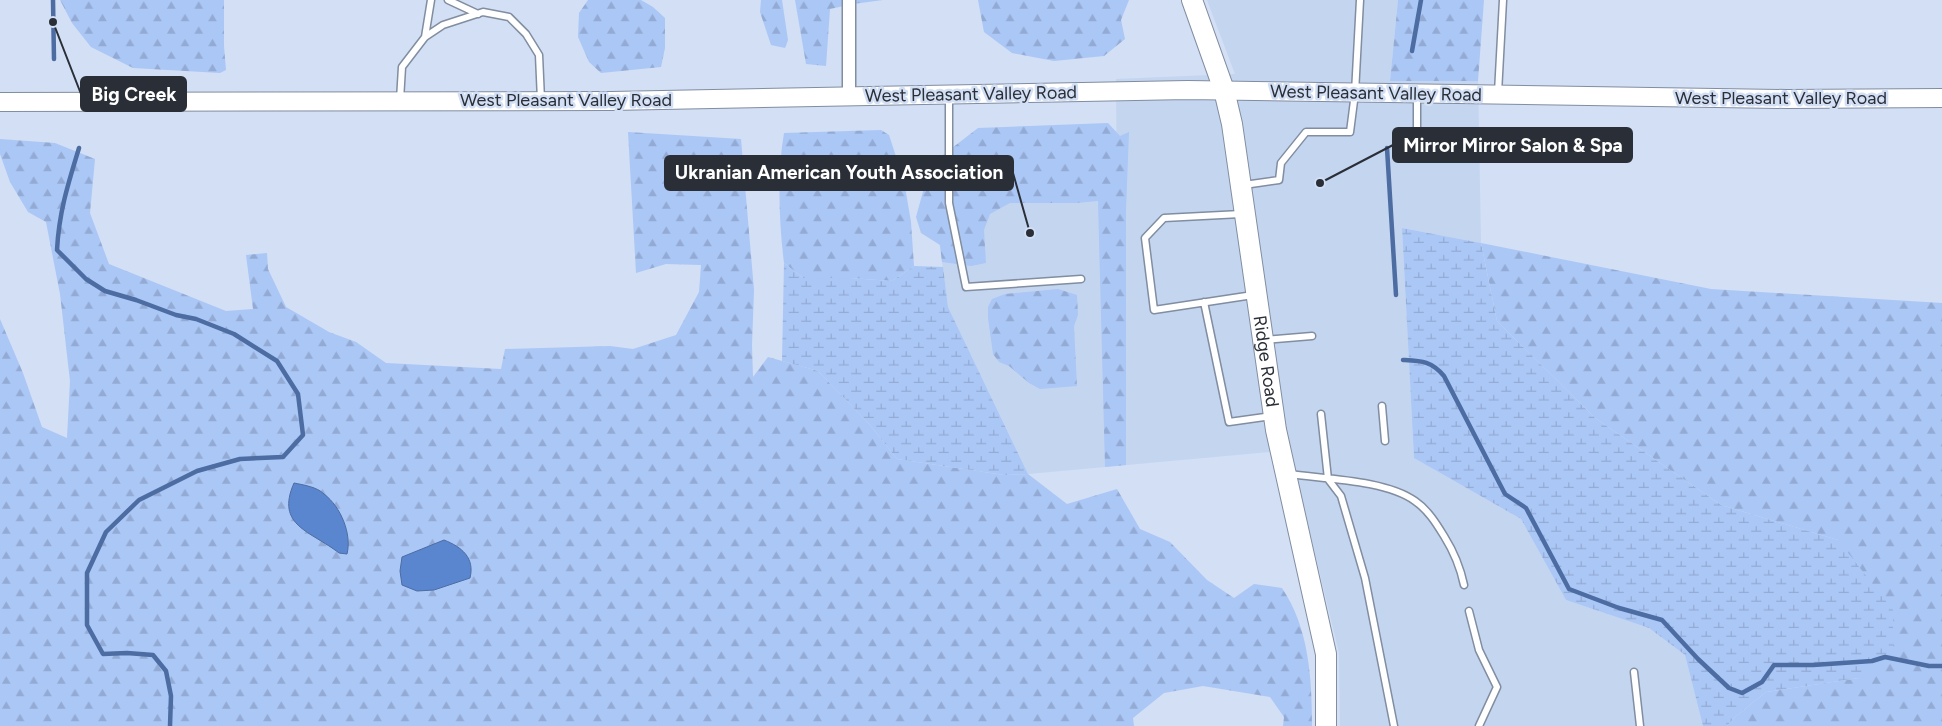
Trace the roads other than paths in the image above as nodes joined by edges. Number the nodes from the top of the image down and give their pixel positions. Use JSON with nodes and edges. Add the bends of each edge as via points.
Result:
{"nodes":[{"id":1,"x":431,"y":0,"type":"edge"},
{"id":2,"x":448,"y":0,"type":"edge"},
{"id":3,"x":849,"y":0,"type":"edge"},
{"id":4,"x":1192,"y":0,"type":"edge"},
{"id":5,"x":1360,"y":0,"type":"edge"},
{"id":6,"x":1503,"y":0,"type":"edge"},
{"id":7,"x":478,"y":14,"type":"junction"},
{"id":8,"x":425,"y":37,"type":"junction"},
{"id":9,"x":1224,"y":90,"type":"junction"},
{"id":10,"x":1355,"y":93,"type":"junction"},
{"id":11,"x":949,"y":94,"type":"junction"},
{"id":12,"x":1417,"y":94,"type":"junction"},
{"id":13,"x":1498,"y":94,"type":"junction"},
{"id":14,"x":849,"y":96,"type":"junction"},
{"id":15,"x":1942,"y":98,"type":"edge"},
{"id":16,"x":400,"y":101,"type":"junction"},
{"id":17,"x":541,"y":101,"type":"junction"},
{"id":18,"x":0,"y":102,"type":"edge"},
{"id":19,"x":1464,"y":150,"type":"dead end"},
{"id":20,"x":1241,"y":185,"type":"junction"},
{"id":21,"x":1245,"y":214,"type":"junction"},
{"id":22,"x":1081,"y":279,"type":"dead end"},
{"id":23,"x":1257,"y":295,"type":"junction"},
{"id":24,"x":1204,"y":302,"type":"junction"},
{"id":25,"x":1312,"y":336,"type":"dead end"},
{"id":26,"x":1263,"y":340,"type":"junction"},
{"id":27,"x":1382,"y":406,"type":"dead end"},
{"id":28,"x":1321,"y":414,"type":"dead end"},
{"id":29,"x":1274,"y":416,"type":"junction"},
{"id":30,"x":1386,"y":441,"type":"dead end"},
{"id":31,"x":1286,"y":474,"type":"junction"},
{"id":32,"x":1328,"y":479,"type":"junction"},
{"id":33,"x":1464,"y":585,"type":"dead end"},
{"id":34,"x":1469,"y":611,"type":"dead end"},
{"id":35,"x":1634,"y":672,"type":"dead end"},
{"id":36,"x":1326,"y":726,"type":"edge"},
{"id":37,"x":1394,"y":726,"type":"edge"},
{"id":38,"x":1479,"y":726,"type":"edge"},
{"id":39,"x":1640,"y":726,"type":"edge"}],
"edges":[{"from":1,"to":8,"type":"lane"},
{"from":2,"to":7,"type":"lane"},
{"from":3,"to":14,"type":"street"},
{"from":4,"to":9,"type":"main road","name":"Ridge Road"},
{"from":5,"to":10,"type":"lane"},
{"from":6,"to":13,"type":"lane"},
{"from":7,"to":8,"type":"lane","via":[[442,25]]},
{"from":7,"to":17,"type":"lane","via":[[509,17],[526,34],[539,55]]},
{"from":8,"to":16,"type":"lane","via":[[402,67]]},
{"from":9,"to":10,"type":"main road","name":"West Pleasant Valley Road"},
{"from":9,"to":11,"type":"main road","name":"West Pleasant Valley Road"},
{"from":9,"to":20,"type":"main road","name":"Ridge Road"},
{"from":10,"to":12,"type":"main road","name":"West Pleasant Valley Road"},
{"from":10,"to":20,"type":"lane","via":[[1350,132],[1306,132],[1281,163],[1279,180]]},
{"from":11,"to":14,"type":"main road","name":"West Pleasant Valley Road"},
{"from":11,"to":22,"type":"lane","via":[[949,203],[966,287]]},
{"from":12,"to":13,"type":"main road","name":"West Pleasant Valley Road"},
{"from":12,"to":19,"type":"lane","via":[[1416,149]]},
{"from":13,"to":15,"type":"main road","name":"West Pleasant Valley Road"},
{"from":14,"to":17,"type":"main road","name":"West Pleasant Valley Road"},
{"from":16,"to":17,"type":"main road","name":"West Pleasant Valley Road"},
{"from":16,"to":18,"type":"main road","name":"West Pleasant Valley Road"},
{"from":20,"to":21,"type":"main road","name":"Ridge Road"},
{"from":21,"to":23,"type":"main road","name":"Ridge Road"},
{"from":21,"to":24,"type":"lane","via":[[1164,218],[1145,238],[1154,310]]},
{"from":23,"to":24,"type":"lane"},
{"from":23,"to":26,"type":"main road","name":"Ridge Road"},
{"from":24,"to":29,"type":"lane","via":[[1229,422]]},
{"from":25,"to":26,"type":"lane"},
{"from":26,"to":29,"type":"main road","name":"Ridge Road"},
{"from":27,"to":30,"type":"lane"},
{"from":28,"to":32,"type":"lane"},
{"from":29,"to":31,"type":"main road","name":"Ridge Road"},
{"from":31,"to":32,"type":"lane"},
{"from":31,"to":36,"type":"main road","name":"Ridge Road","via":[[1326,654]]},
{"from":32,"to":33,"type":"lane","via":[[1379,486],[1415,500],[1432,516],[1453,552]]},
{"from":32,"to":37,"type":"lane","via":[[1341,496],[1364,578]]},
{"from":34,"to":38,"type":"lane","via":[[1479,650],[1497,687]]},
{"from":35,"to":39,"type":"lane"}]}
